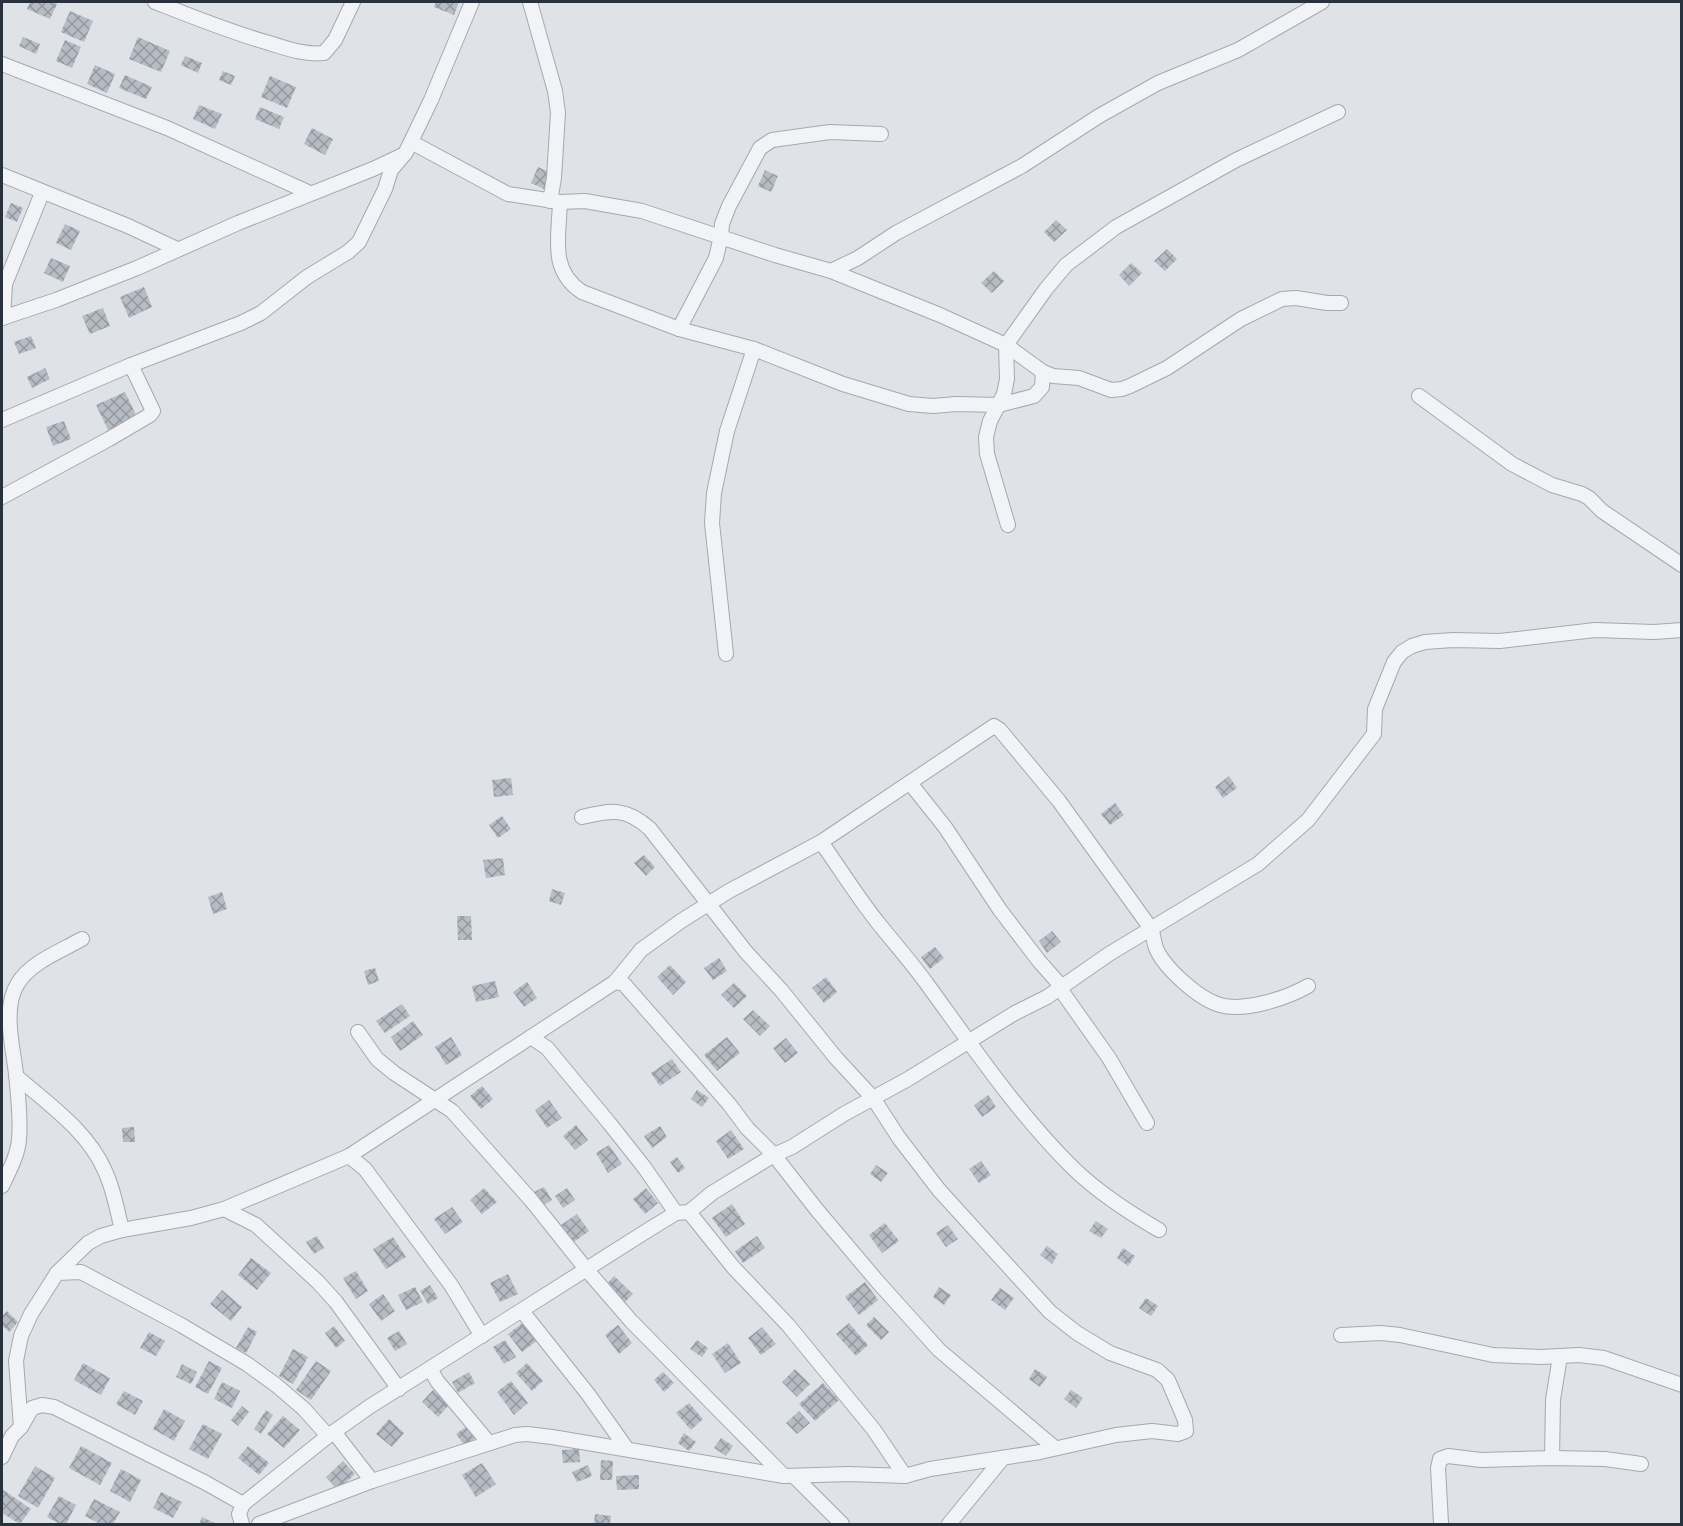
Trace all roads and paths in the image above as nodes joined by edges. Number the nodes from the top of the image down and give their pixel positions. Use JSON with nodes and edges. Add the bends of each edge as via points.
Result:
{"nodes":[{"id":1,"x":155,"y":2,"type":"edge"},
{"id":2,"x":353,"y":2,"type":"edge"},
{"id":3,"x":472,"y":2,"type":"edge"},
{"id":4,"x":530,"y":2,"type":"edge"},
{"id":5,"x":1322,"y":2,"type":"edge"},
{"id":6,"x":2,"y":64,"type":"edge"},
{"id":7,"x":1338,"y":112,"type":"dead end"},
{"id":8,"x":881,"y":134,"type":"dead end"},
{"id":9,"x":408,"y":148,"type":"junction"},
{"id":10,"x":2,"y":176,"type":"edge"},
{"id":11,"x":42,"y":193,"type":"junction"},
{"id":12,"x":310,"y":194,"type":"junction"},
{"id":13,"x":555,"y":202,"type":"junction"},
{"id":14,"x":722,"y":236,"type":"junction"},
{"id":15,"x":177,"y":249,"type":"junction"},
{"id":16,"x":831,"y":271,"type":"junction"},
{"id":17,"x":1341,"y":303,"type":"dead end"},
{"id":18,"x":2,"y":318,"type":"edge"},
{"id":19,"x":679,"y":329,"type":"junction"},
{"id":20,"x":1006,"y":345,"type":"junction"},
{"id":21,"x":754,"y":349,"type":"junction"},
{"id":22,"x":131,"y":365,"type":"junction"},
{"id":23,"x":1042,"y":372,"type":"junction"},
{"id":24,"x":1419,"y":396,"type":"dead end"},
{"id":25,"x":999,"y":405,"type":"junction"},
{"id":26,"x":2,"y":420,"type":"edge"},
{"id":27,"x":2,"y":497,"type":"edge"},
{"id":28,"x":1008,"y":525,"type":"dead end"},
{"id":29,"x":1682,"y":566,"type":"edge"},
{"id":30,"x":1682,"y":630,"type":"edge"},
{"id":31,"x":726,"y":654,"type":"dead end"},
{"id":32,"x":910,"y":783,"type":"junction"},
{"id":33,"x":582,"y":817,"type":"dead end"},
{"id":34,"x":821,"y":842,"type":"junction"},
{"id":35,"x":709,"y":903,"type":"junction"},
{"id":36,"x":1152,"y":930,"type":"junction"},
{"id":37,"x":82,"y":939,"type":"dead end"},
{"id":38,"x":615,"y":982,"type":"junction"},
{"id":39,"x":1062,"y":986,"type":"junction"},
{"id":40,"x":1308,"y":986,"type":"dead end"},
{"id":41,"x":358,"y":1032,"type":"dead end"},
{"id":42,"x":531,"y":1037,"type":"junction"},
{"id":43,"x":970,"y":1042,"type":"junction"},
{"id":44,"x":16,"y":1076,"type":"junction"},
{"id":45,"x":873,"y":1098,"type":"junction"},
{"id":46,"x":435,"y":1101,"type":"junction"},
{"id":47,"x":1147,"y":1123,"type":"dead end"},
{"id":48,"x":774,"y":1155,"type":"junction"},
{"id":49,"x":349,"y":1156,"type":"junction"},
{"id":50,"x":2,"y":1186,"type":"edge"},
{"id":51,"x":224,"y":1209,"type":"junction"},
{"id":52,"x":682,"y":1212,"type":"junction"},
{"id":53,"x":122,"y":1230,"type":"junction"},
{"id":54,"x":1159,"y":1230,"type":"dead end"},
{"id":55,"x":586,"y":1269,"type":"junction"},
{"id":56,"x":57,"y":1273,"type":"junction"},
{"id":57,"x":522,"y":1311,"type":"junction"},
{"id":58,"x":1341,"y":1335,"type":"dead end"},
{"id":59,"x":482,"y":1336,"type":"junction"},
{"id":60,"x":1560,"y":1356,"type":"junction"},
{"id":61,"x":431,"y":1370,"type":"junction"},
{"id":62,"x":1682,"y":1385,"type":"edge"},
{"id":63,"x":399,"y":1389,"type":"junction"},
{"id":64,"x":21,"y":1427,"type":"junction"},
{"id":65,"x":331,"y":1434,"type":"junction"},
{"id":66,"x":489,"y":1443,"type":"junction"},
{"id":67,"x":1055,"y":1448,"type":"junction"},
{"id":68,"x":627,"y":1449,"type":"junction"},
{"id":69,"x":2,"y":1457,"type":"edge"},
{"id":70,"x":1552,"y":1458,"type":"junction"},
{"id":71,"x":1002,"y":1459,"type":"junction"},
{"id":72,"x":1641,"y":1464,"type":"dead end"},
{"id":73,"x":789,"y":1476,"type":"junction"},
{"id":74,"x":905,"y":1476,"type":"junction"},
{"id":75,"x":372,"y":1481,"type":"junction"},
{"id":76,"x":243,"y":1504,"type":"junction"},
{"id":77,"x":1441,"y":1523,"type":"dead end"},
{"id":78,"x":242,"y":1524,"type":"edge"},
{"id":79,"x":259,"y":1524,"type":"edge"},
{"id":80,"x":842,"y":1524,"type":"edge"},
{"id":81,"x":949,"y":1524,"type":"edge"}],
"edges":[{"from":1,"to":2,"type":"street","via":[[227,31],[315,54],[324,53],[335,40]]},
{"from":3,"to":9,"type":"street"},
{"from":4,"to":13,"type":"street","via":[[558,113]]},
{"from":5,"to":16,"type":"street","via":[[1238,50],[1158,82],[1022,166]]},
{"from":6,"to":12,"type":"street","via":[[167,128]]},
{"from":7,"to":20,"type":"street","via":[[1236,160],[1116,227],[1066,265]]},
{"from":8,"to":14,"type":"street","via":[[830,132],[772,140],[760,148],[737,188],[722,224]]},
{"from":9,"to":12,"type":"street","via":[[373,169]]},
{"from":9,"to":13,"type":"street","via":[[508,194]]},
{"from":9,"to":22,"type":"street","via":[[391,170],[386,189],[359,242],[348,252],[307,277],[261,313]]},
{"from":10,"to":11,"type":"street"},
{"from":11,"to":15,"type":"street"},
{"from":11,"to":18,"type":"street","via":[[5,284]]},
{"from":12,"to":15,"type":"street"},
{"from":13,"to":14,"type":"street","via":[[613,205]]},
{"from":13,"to":19,"type":"street","via":[[559,261],[571,284],[582,292]]},
{"from":14,"to":16,"type":"street"},
{"from":14,"to":19,"type":"street","via":[[716,258]]},
{"from":15,"to":18,"type":"street","via":[[56,300]]},
{"from":16,"to":20,"type":"street"},
{"from":17,"to":23,"type":"street","via":[[1282,299],[1241,319],[1167,368],[1122,389],[1111,390],[1079,378]]},
{"from":19,"to":21,"type":"street"},
{"from":20,"to":23,"type":"street"},
{"from":20,"to":25,"type":"street","via":[[1007,379]]},
{"from":21,"to":25,"type":"street","via":[[843,384],[909,404]]},
{"from":21,"to":31,"type":"street","via":[[727,431],[714,492],[712,523]]},
{"from":22,"to":26,"type":"street"},
{"from":22,"to":27,"type":"street","via":[[153,411],[150,415]]},
{"from":23,"to":25,"type":"street","via":[[1042,387],[1034,396]]},
{"from":24,"to":29,"type":"street","via":[[1512,464],[1552,485],[1589,498]]},
{"from":25,"to":28,"type":"street","via":[[986,436],[987,454]]},
{"from":30,"to":36,"type":"street","via":[[1595,630],[1412,646],[1394,662],[1375,709],[1374,734],[1308,820],[1257,864]]},
{"from":32,"to":34,"type":"street"},
{"from":32,"to":36,"type":"street","via":[[994,726],[1059,801]]},
{"from":32,"to":39,"type":"street","via":[[1039,961]]},
{"from":33,"to":35,"type":"street","via":[[622,811],[635,817],[650,829]]},
{"from":34,"to":35,"type":"street"},
{"from":34,"to":43,"type":"street"},
{"from":35,"to":38,"type":"street","via":[[641,950]]},
{"from":35,"to":45,"type":"street","via":[[746,952]]},
{"from":36,"to":39,"type":"street"},
{"from":36,"to":40,"type":"street","via":[[1156,948],[1169,968],[1219,1005],[1250,1005],[1295,994]]},
{"from":37,"to":44,"type":"street","via":[[30,970],[18,983],[11,999],[10,1018]]},
{"from":38,"to":42,"type":"street"},
{"from":38,"to":48,"type":"street","via":[[624,984]]},
{"from":39,"to":43,"type":"street"},
{"from":39,"to":47,"type":"street"},
{"from":41,"to":46,"type":"street","via":[[377,1059]]},
{"from":42,"to":46,"type":"street"},
{"from":42,"to":52,"type":"street","via":[[547,1048]]},
{"from":43,"to":45,"type":"street"},
{"from":43,"to":54,"type":"street","via":[[1027,1118],[1075,1170],[1128,1212]]},
{"from":44,"to":50,"type":"street","via":[[19,1140]]},
{"from":44,"to":53,"type":"street","via":[[85,1138],[105,1170]]},
{"from":45,"to":48,"type":"street"},
{"from":45,"to":67,"type":"street","via":[[939,1190],[1050,1312],[1110,1353],[1157,1370],[1168,1380],[1187,1425],[1186,1431],[1178,1434],[1135,1432]]},
{"from":46,"to":49,"type":"street"},
{"from":46,"to":55,"type":"street","via":[[452,1111]]},
{"from":48,"to":52,"type":"street"},
{"from":48,"to":67,"type":"street","via":[[939,1350]]},
{"from":49,"to":51,"type":"street"},
{"from":49,"to":59,"type":"street","via":[[365,1168],[451,1285]]},
{"from":51,"to":53,"type":"street"},
{"from":51,"to":63,"type":"street","via":[[256,1225],[318,1282]]},
{"from":52,"to":55,"type":"street"},
{"from":52,"to":74,"type":"street","via":[[788,1325],[874,1430]]},
{"from":53,"to":56,"type":"street","via":[[88,1243]]},
{"from":55,"to":57,"type":"street"},
{"from":55,"to":73,"type":"street","via":[[646,1337]]},
{"from":56,"to":64,"type":"street","via":[[21,1336],[16,1361]]},
{"from":56,"to":65,"type":"street","via":[[81,1272],[181,1325],[276,1385]]},
{"from":57,"to":59,"type":"street"},
{"from":57,"to":68,"type":"street"},
{"from":58,"to":60,"type":"street","via":[[1381,1333],[1493,1355]]},
{"from":59,"to":61,"type":"street"},
{"from":60,"to":62,"type":"street","via":[[1604,1358]]},
{"from":60,"to":70,"type":"street","via":[[1553,1400]]},
{"from":61,"to":63,"type":"street"},
{"from":61,"to":66,"type":"street"},
{"from":63,"to":65,"type":"street"},
{"from":64,"to":69,"type":"street"},
{"from":64,"to":76,"type":"street","via":[[32,1408],[54,1407]]},
{"from":65,"to":75,"type":"street"},
{"from":65,"to":76,"type":"street"},
{"from":66,"to":68,"type":"street","via":[[527,1434]]},
{"from":66,"to":75,"type":"street"},
{"from":67,"to":71,"type":"street"},
{"from":68,"to":73,"type":"street"},
{"from":70,"to":72,"type":"street"},
{"from":70,"to":77,"type":"street","via":[[1440,1459]]},
{"from":71,"to":74,"type":"street"},
{"from":71,"to":81,"type":"street"},
{"from":73,"to":74,"type":"street"},
{"from":73,"to":80,"type":"street"},
{"from":75,"to":79,"type":"street"},
{"from":76,"to":78,"type":"street","via":[[239,1514]]}]}
